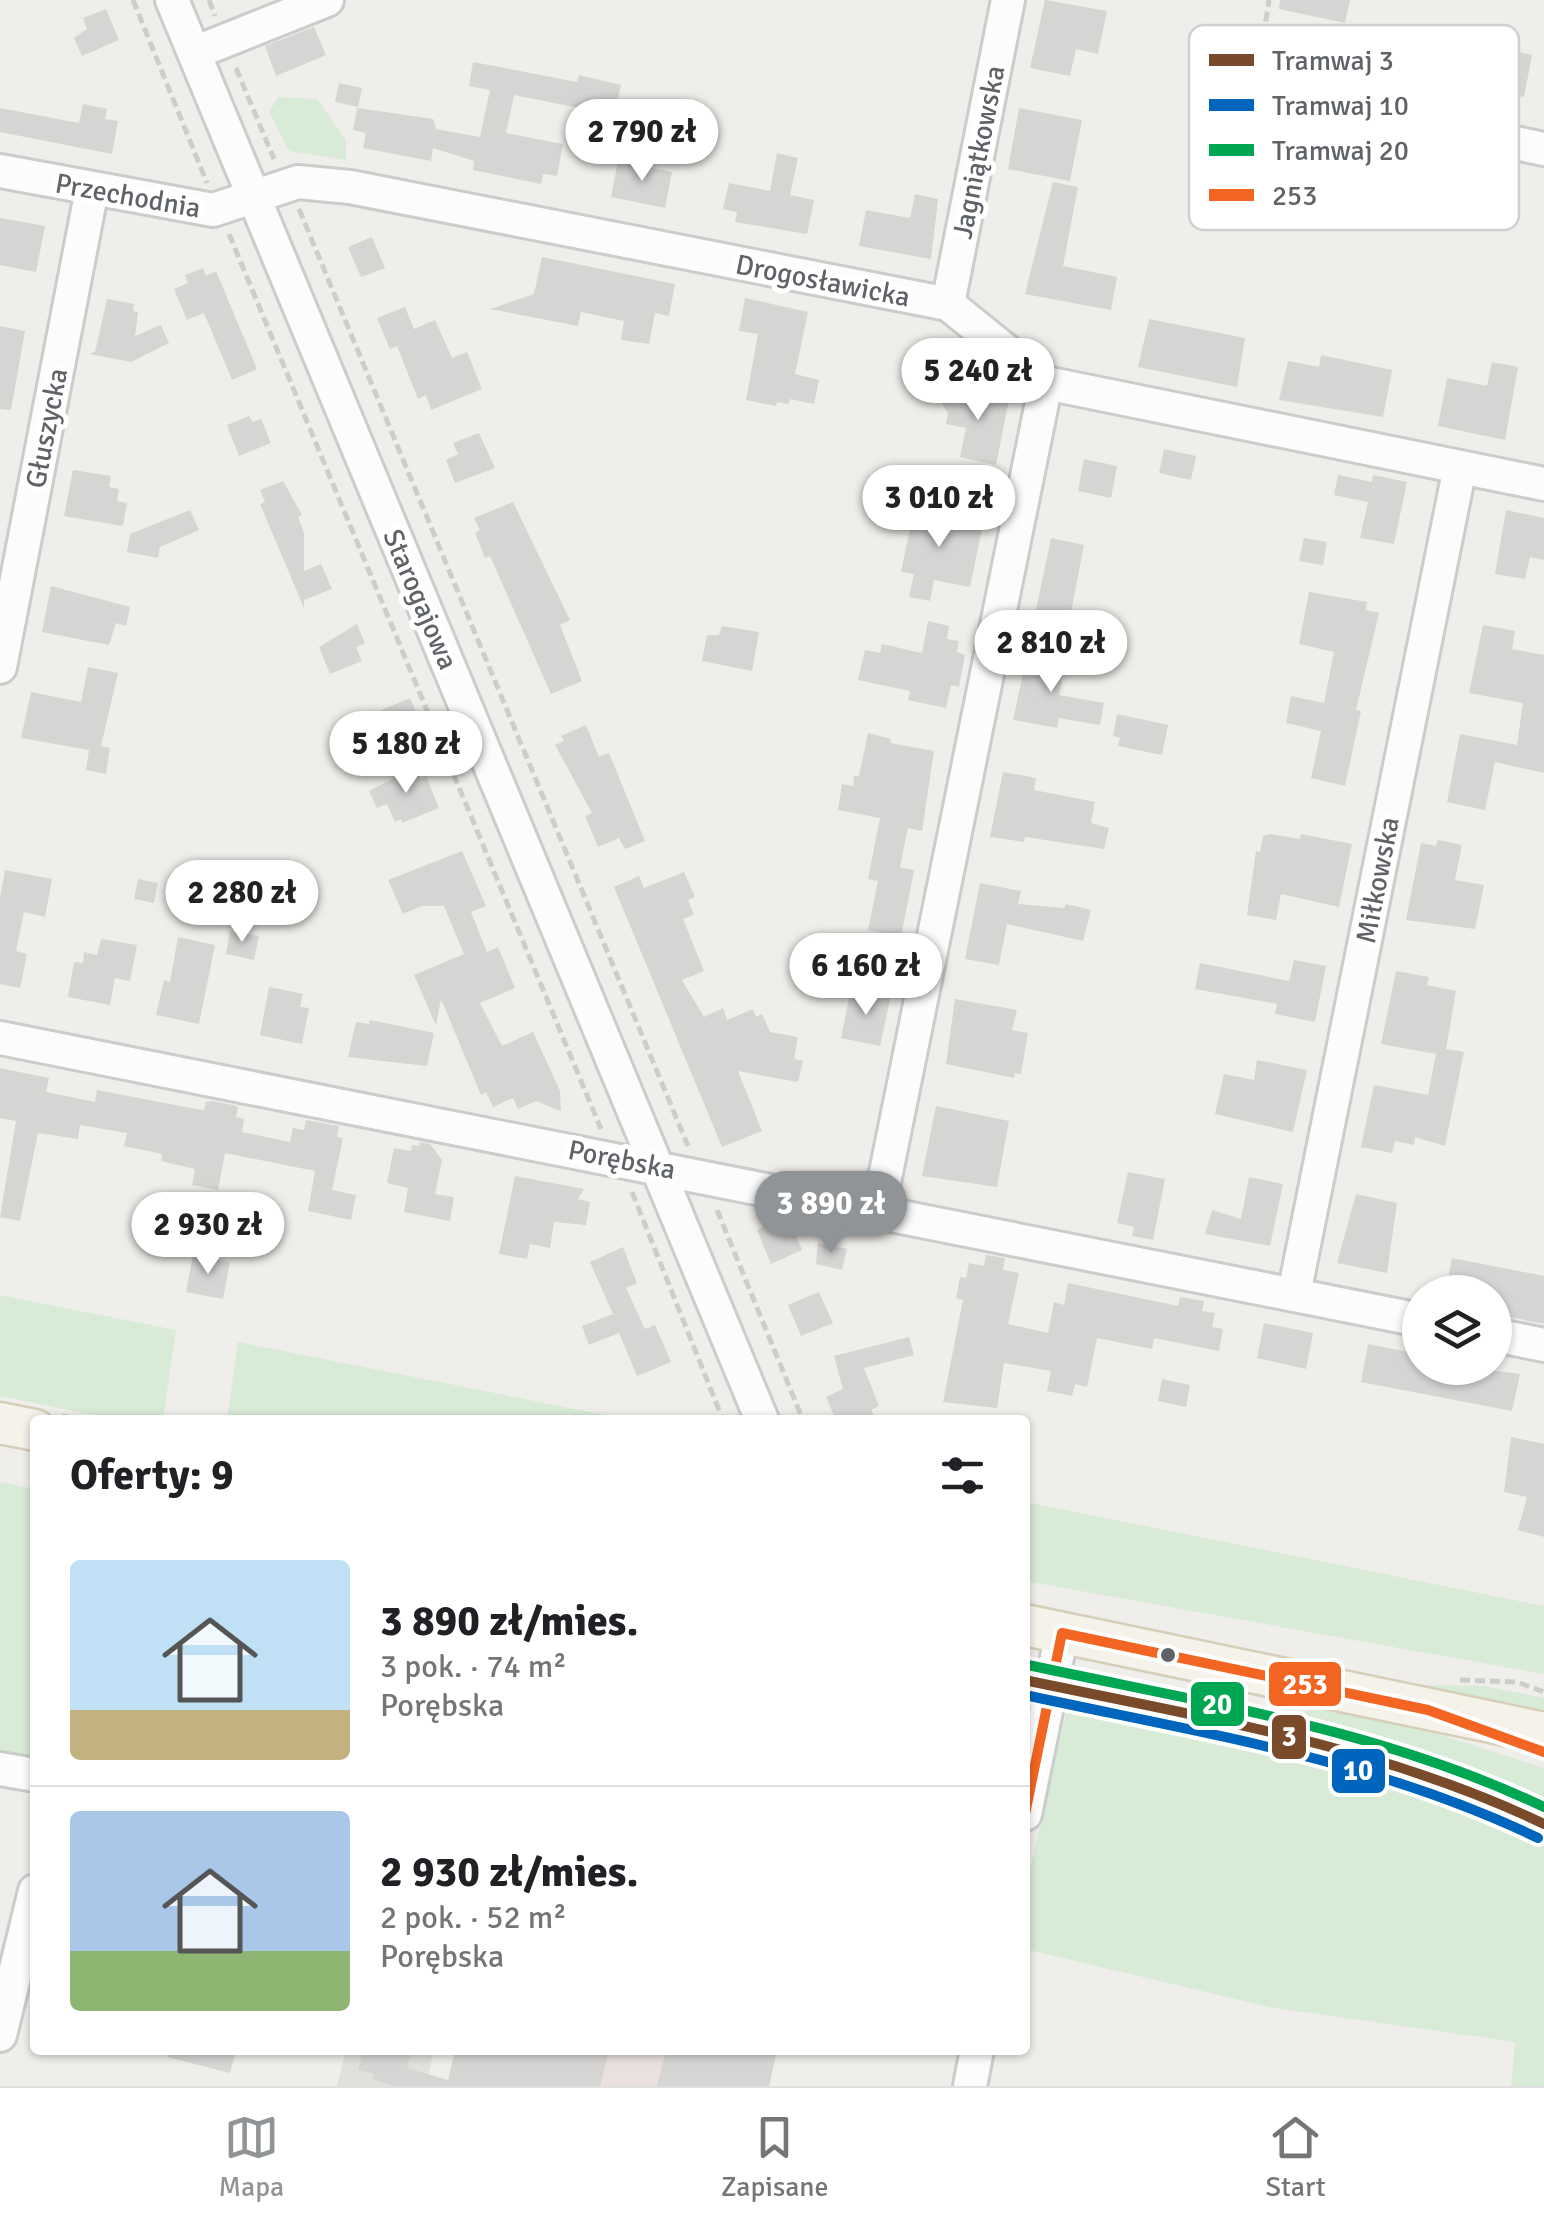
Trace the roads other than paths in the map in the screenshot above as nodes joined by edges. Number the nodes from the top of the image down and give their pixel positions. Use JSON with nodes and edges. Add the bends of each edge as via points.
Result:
{"nodes":[{"id":1,"x":172,"y":0,"type":"edge"},
{"id":2,"x":327,"y":0,"type":"edge"},
{"id":3,"x":1008,"y":0,"type":"edge"},
{"id":4,"x":194,"y":53,"type":"junction"},
{"id":5,"x":1519,"y":145,"type":"edge"},
{"id":6,"x":1544,"y":150,"type":"edge"},
{"id":7,"x":0,"y":171,"type":"edge"},
{"id":8,"x":92,"y":189,"type":"junction"},
{"id":9,"x":254,"y":196,"type":"junction"},
{"id":10,"x":948,"y":304,"type":"junction"},
{"id":11,"x":1046,"y":383,"type":"junction"},
{"id":12,"x":1460,"y":466,"type":"junction"},
{"id":13,"x":1544,"y":484,"type":"edge"},
{"id":14,"x":0,"y":667,"type":"edge"},
{"id":15,"x":0,"y":1038,"type":"edge"},
{"id":16,"x":642,"y":1174,"type":"junction"},
{"id":17,"x":878,"y":1212,"type":"junction"},
{"id":18,"x":1294,"y":1294,"type":"junction"},
{"id":19,"x":1402,"y":1316,"type":"edge"},
{"id":20,"x":1512,"y":1338,"type":"edge"},
{"id":21,"x":1544,"y":1345,"type":"edge"},
{"id":22,"x":760,"y":1415,"type":"edge"},
{"id":23,"x":0,"y":1423,"type":"edge"},
{"id":24,"x":30,"y":1429,"type":"edge"},
{"id":25,"x":1043,"y":1629,"type":"edge"},
{"id":26,"x":1428,"y":1710,"type":"junction"},
{"id":27,"x":1544,"y":1733,"type":"edge"},
{"id":28,"x":1544,"y":1752,"type":"edge"},
{"id":29,"x":1030,"y":1763,"type":"edge"},
{"id":30,"x":0,"y":1768,"type":"edge"},
{"id":31,"x":30,"y":1774,"type":"edge"},
{"id":32,"x":30,"y":1912,"type":"edge"},
{"id":33,"x":0,"y":2035,"type":"edge"},
{"id":34,"x":976,"y":2055,"type":"edge"},
{"id":35,"x":970,"y":2086,"type":"edge"}],
"edges":[{"from":1,"to":4,"type":"street","name":"Starogajowa"},
{"from":2,"to":4,"type":"street"},
{"from":3,"to":10,"type":"street","name":"Jagniątkowska"},
{"from":4,"to":9,"type":"street","name":"Starogajowa"},
{"from":5,"to":6,"type":"street"},
{"from":7,"to":8,"type":"street","name":"Przechodnia"},
{"from":8,"to":9,"type":"street","name":"Przechodnia","via":[[213,210]]},
{"from":8,"to":14,"type":"street","name":"Głuszycka"},
{"from":9,"to":10,"type":"street","name":"Drogosławicka","via":[[298,182],[350,186]]},
{"from":9,"to":16,"type":"street","name":"Starogajowa"},
{"from":10,"to":11,"type":"street","name":"Drogosławicka"},
{"from":11,"to":12,"type":"street","name":"Drogosławicka"},
{"from":11,"to":17,"type":"street"},
{"from":12,"to":13,"type":"street","name":"Drogosławicka"},
{"from":12,"to":18,"type":"street","name":"Miłkowska"},
{"from":15,"to":16,"type":"street","name":"Porębska"},
{"from":16,"to":17,"type":"street","name":"Porębska"},
{"from":16,"to":22,"type":"street","name":"Starogajowa"},
{"from":17,"to":18,"type":"street","name":"Porębska"},
{"from":18,"to":19,"type":"street","name":"Porębska"},
{"from":20,"to":21,"type":"street"},
{"from":23,"to":24,"type":"main road"},
{"from":25,"to":26,"type":"main road"},
{"from":25,"to":29,"type":"street"},
{"from":26,"to":27,"type":"main road"},
{"from":26,"to":28,"type":"main road"},
{"from":30,"to":31,"type":"street"},
{"from":32,"to":33,"type":"street"},
{"from":34,"to":35,"type":"street"}]}
